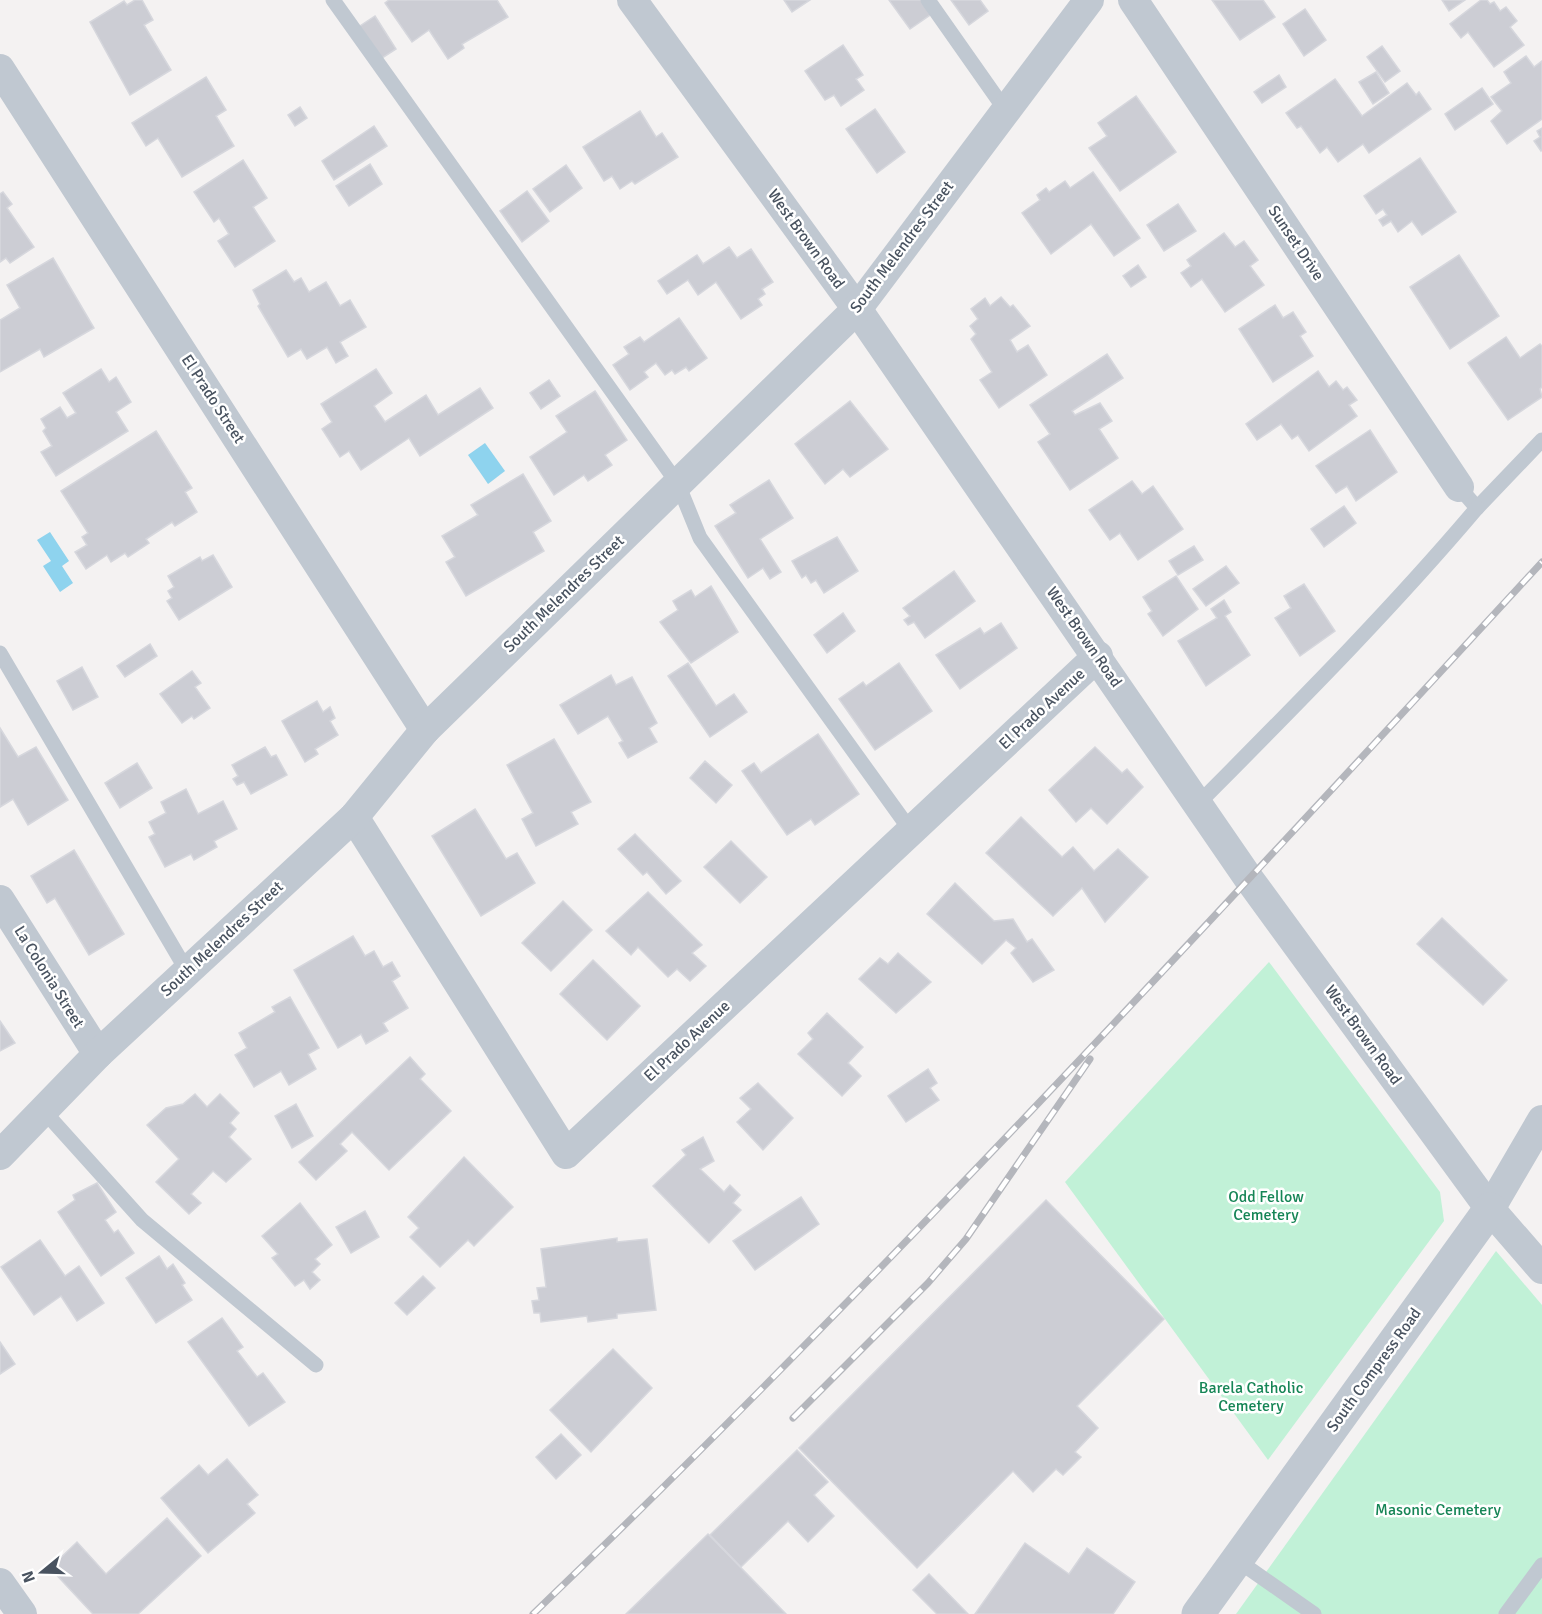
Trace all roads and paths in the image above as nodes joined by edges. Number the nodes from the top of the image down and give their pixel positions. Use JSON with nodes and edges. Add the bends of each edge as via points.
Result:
{"nodes":[{"id":1,"x":333,"y":0,"type":"edge"},
{"id":2,"x":632,"y":0,"type":"edge"},
{"id":3,"x":928,"y":0,"type":"edge"},
{"id":4,"x":1089,"y":0,"type":"edge"},
{"id":5,"x":1133,"y":0,"type":"edge"},
{"id":6,"x":0,"y":69,"type":"edge"},
{"id":7,"x":1006,"y":111,"type":"junction"},
{"id":8,"x":857,"y":309,"type":"junction"},
{"id":9,"x":1542,"y":440,"type":"edge"},
{"id":10,"x":678,"y":484,"type":"junction"},
{"id":11,"x":1468,"y":497,"type":"junction"},
{"id":12,"x":0,"y":653,"type":"edge"},
{"id":13,"x":1098,"y":656,"type":"junction"},
{"id":14,"x":425,"y":730,"type":"junction"},
{"id":15,"x":1198,"y":804,"type":"junction"},
{"id":16,"x":354,"y":817,"type":"junction"},
{"id":17,"x":911,"y":831,"type":"junction"},
{"id":18,"x":0,"y":900,"type":"edge"},
{"id":19,"x":187,"y":971,"type":"junction"},
{"id":20,"x":98,"y":1054,"type":"junction"},
{"id":21,"x":43,"y":1110,"type":"junction"},
{"id":22,"x":1542,"y":1120,"type":"edge"},
{"id":23,"x":0,"y":1155,"type":"edge"},
{"id":24,"x":1490,"y":1209,"type":"junction"},
{"id":25,"x":1542,"y":1269,"type":"edge"},
{"id":26,"x":316,"y":1365,"type":"dead end"},
{"id":27,"x":1237,"y":1560,"type":"junction"},
{"id":28,"x":1542,"y":1565,"type":"edge"},
{"id":29,"x":0,"y":1583,"type":"edge"},
{"id":30,"x":21,"y":1614,"type":"edge"},
{"id":31,"x":1198,"y":1614,"type":"edge"},
{"id":32,"x":1314,"y":1614,"type":"edge"},
{"id":33,"x":1506,"y":1614,"type":"edge"}],
"edges":[{"from":1,"to":10,"type":"lane"},
{"from":2,"to":8,"type":"street","name":"West Brown Road"},
{"from":3,"to":7,"type":"lane"},
{"from":4,"to":7,"type":"street","name":"South Melendres Street"},
{"from":5,"to":11,"type":"street","name":"Sunset Drive"},
{"from":6,"to":14,"type":"street","name":"El Prado Street"},
{"from":7,"to":8,"type":"street","name":"South Melendres Street"},
{"from":8,"to":10,"type":"street","name":"South Melendres Street"},
{"from":8,"to":13,"type":"street","name":"West Brown Road"},
{"from":9,"to":11,"type":"lane"},
{"from":10,"to":14,"type":"street","name":"South Melendres Street"},
{"from":10,"to":17,"type":"lane","via":[[700,538]]},
{"from":11,"to":15,"type":"lane","via":[[1442,549]]},
{"from":12,"to":19,"type":"lane"},
{"from":13,"to":15,"type":"street","name":"West Brown Road"},
{"from":13,"to":17,"type":"street","name":"El Prado Avenue"},
{"from":14,"to":16,"type":"street","name":"South Melendres Street"},
{"from":15,"to":24,"type":"street","name":"West Brown Road"},
{"from":16,"to":17,"type":"street","name":"El Prado Avenue","via":[[566,1154]]},
{"from":16,"to":19,"type":"street","name":"South Melendres Street"},
{"from":18,"to":20,"type":"street","name":"La Colonia Street"},
{"from":19,"to":20,"type":"street","name":"South Melendres Street"},
{"from":20,"to":21,"type":"street","name":"South Melendres Street"},
{"from":21,"to":23,"type":"street","name":"South Melendres Street"},
{"from":21,"to":26,"type":"lane","via":[[142,1220]]},
{"from":22,"to":24,"type":"street","name":"South Compress Road"},
{"from":24,"to":25,"type":"street","name":"West Brown Road"},
{"from":24,"to":27,"type":"street","name":"South Compress Road"},
{"from":27,"to":31,"type":"street","name":"South Compress Road"},
{"from":27,"to":32,"type":"lane"},
{"from":28,"to":33,"type":"lane"},
{"from":29,"to":30,"type":"street"}]}
